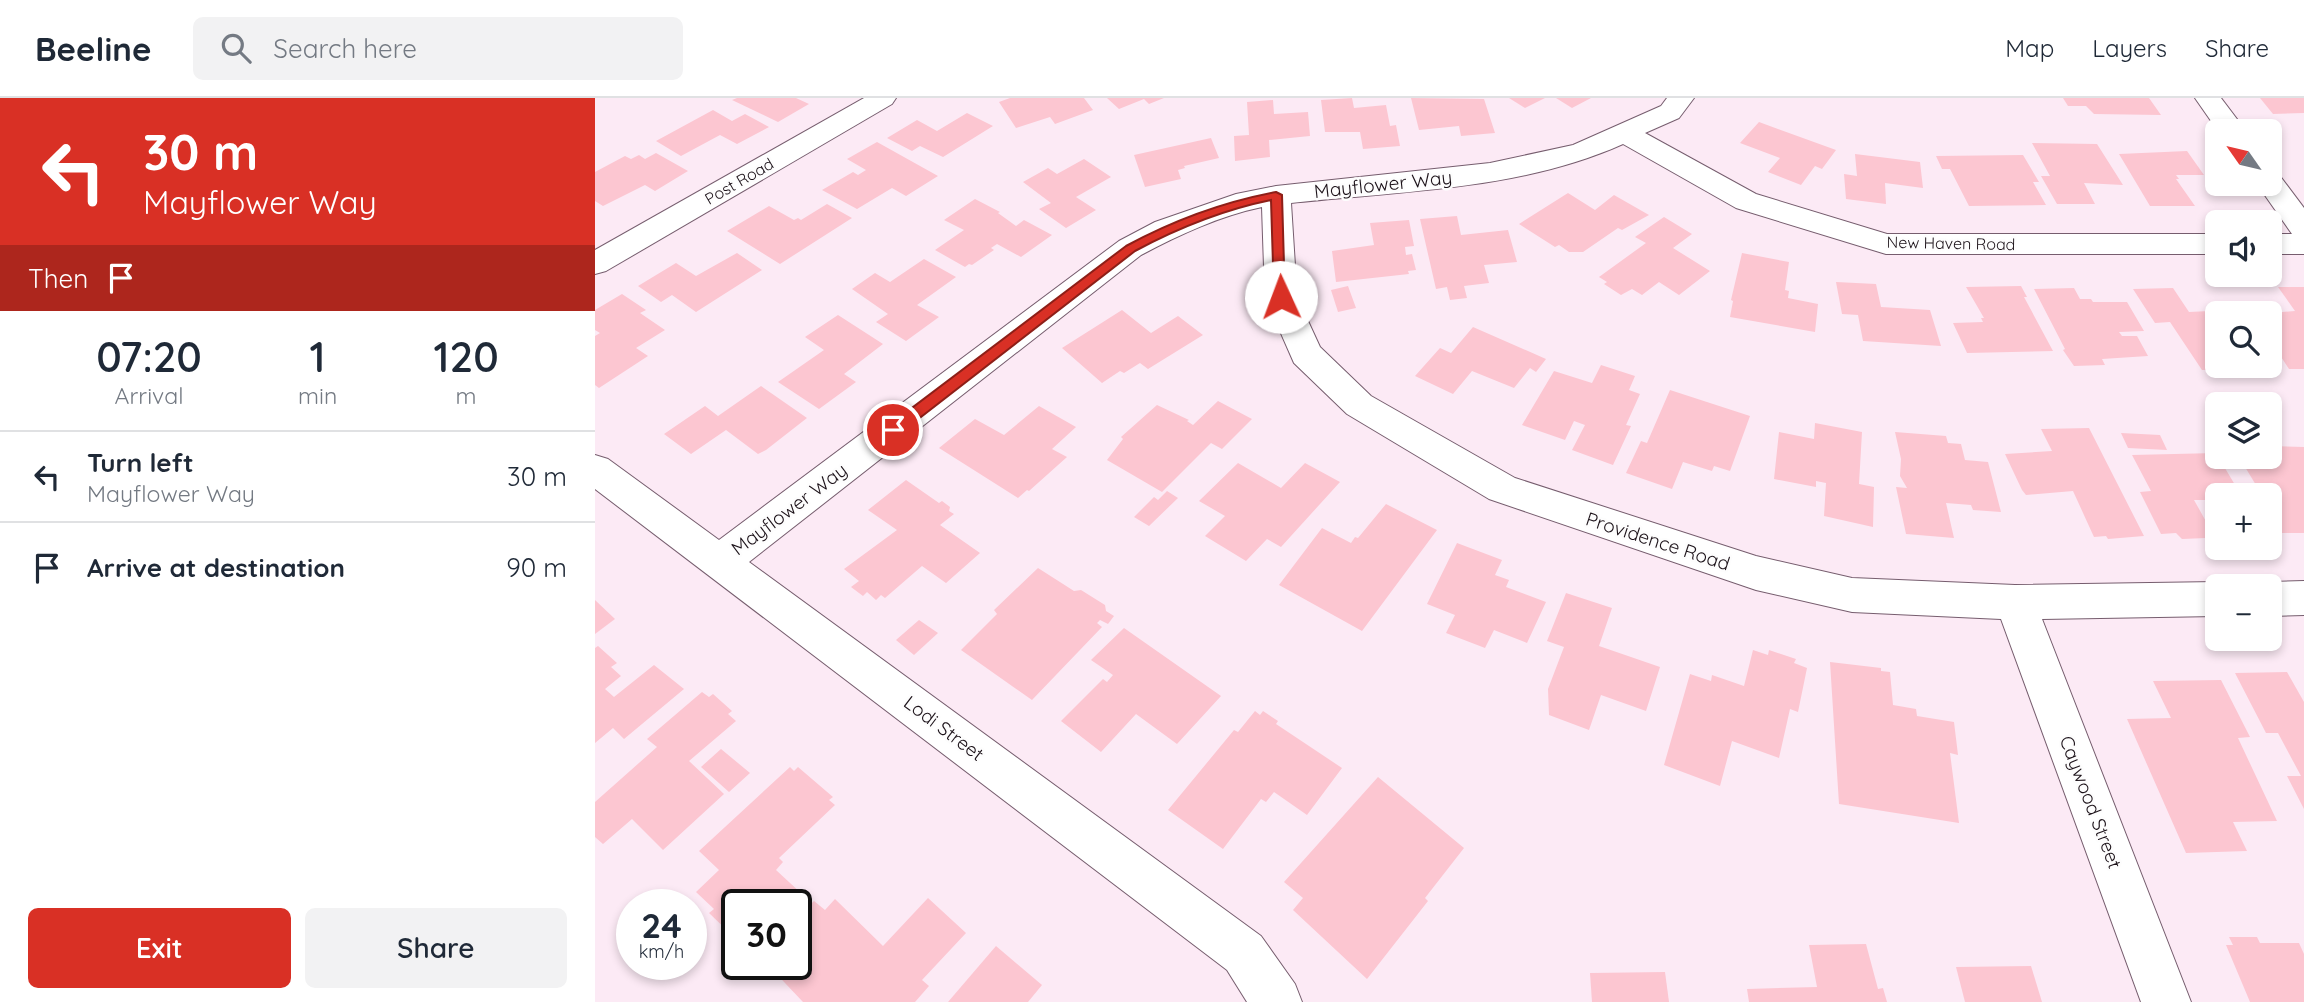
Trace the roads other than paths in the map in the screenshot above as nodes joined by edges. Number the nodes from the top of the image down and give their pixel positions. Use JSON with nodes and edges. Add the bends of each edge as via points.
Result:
{"nodes":[{"id":1,"x":883,"y":98,"type":"edge"},
{"id":2,"x":1681,"y":98,"type":"edge"},
{"id":3,"x":2208,"y":98,"type":"edge"},
{"id":4,"x":2223,"y":119,"type":"edge"},
{"id":5,"x":1624,"y":133,"type":"junction"},
{"id":6,"x":1276,"y":195,"type":"junction"},
{"id":7,"x":2280,"y":196,"type":"edge"},
{"id":8,"x":2304,"y":229,"type":"edge"},
{"id":9,"x":2205,"y":244,"type":"edge"},
{"id":10,"x":2282,"y":244,"type":"edge"},
{"id":11,"x":2304,"y":244,"type":"edge"},
{"id":12,"x":595,"y":264,"type":"edge"},
{"id":13,"x":595,"y":469,"type":"edge"},
{"id":14,"x":721,"y":561,"type":"junction"},
{"id":15,"x":2304,"y":598,"type":"edge"},
{"id":16,"x":2205,"y":599,"type":"edge"},
{"id":17,"x":2282,"y":599,"type":"edge"},
{"id":18,"x":2015,"y":602,"type":"junction"},
{"id":19,"x":1277,"y":1002,"type":"edge"},
{"id":20,"x":2166,"y":1002,"type":"edge"}],
"edges":[{"from":1,"to":12,"type":"street","name":"Post Road"},
{"from":2,"to":5,"type":"street","name":"Mayflower Way","via":[[1670,112]]},
{"from":3,"to":4,"type":"street"},
{"from":5,"to":6,"type":"street","name":"Mayflower Way","via":[[1581,152],[1490,172]]},
{"from":5,"to":9,"type":"street","name":"New Haven Road","via":[[1746,201],[1886,244]]},
{"from":6,"to":14,"type":"street","name":"Mayflower Way","via":[[1236,203],[1130,248]]},
{"from":6,"to":18,"type":"street","name":"Providence Road","via":[[1281,297],[1306,354],[1359,405],[1502,489],[1756,573],[1852,595]]},
{"from":7,"to":8,"type":"street"},
{"from":10,"to":11,"type":"street"},
{"from":13,"to":14,"type":"street","name":"Lodi Street"},
{"from":14,"to":19,"type":"street","name":"Lodi Street","via":[[1244,953]]},
{"from":15,"to":17,"type":"street"},
{"from":16,"to":18,"type":"street","name":"Providence Road"},
{"from":18,"to":20,"type":"street","name":"Caywood Street"}]}
